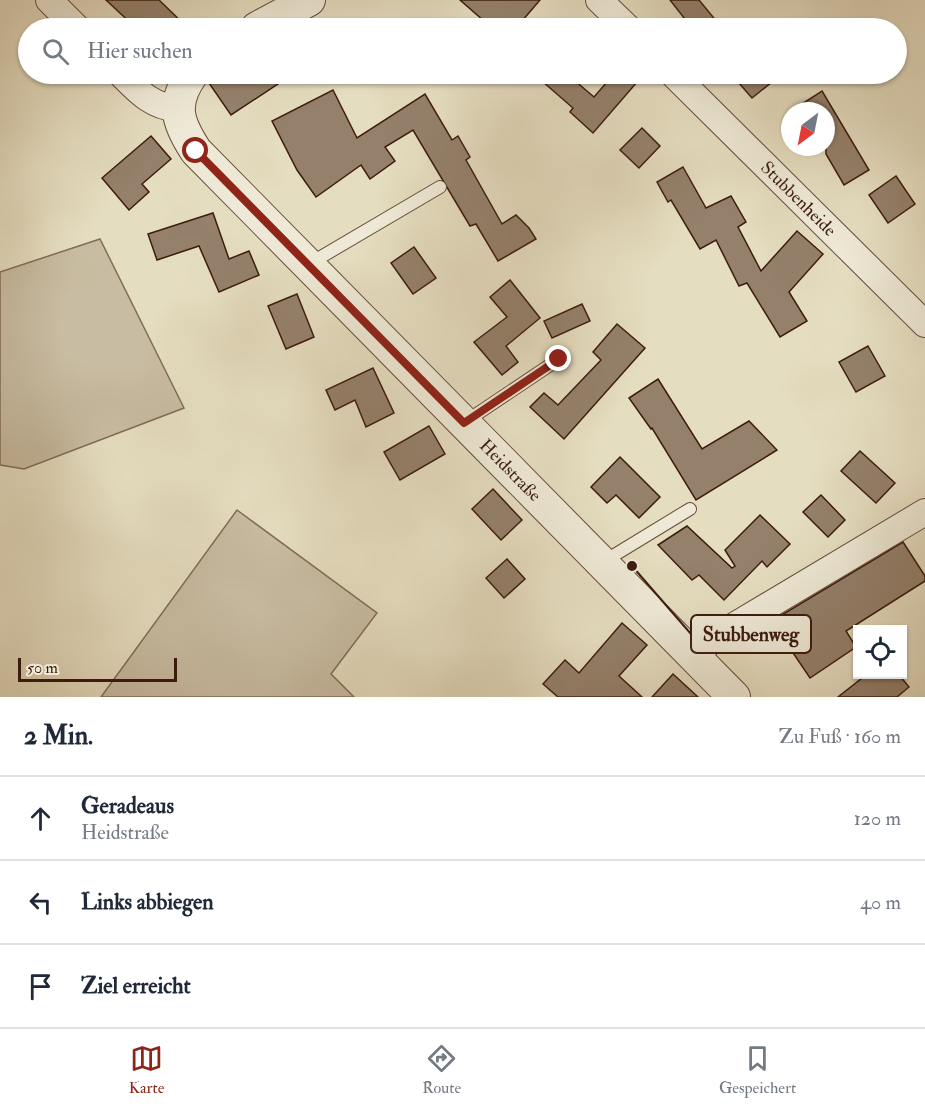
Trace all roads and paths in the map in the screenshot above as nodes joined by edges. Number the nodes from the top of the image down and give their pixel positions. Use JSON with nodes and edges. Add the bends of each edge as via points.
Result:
{"nodes":[{"id":1,"x":49,"y":0,"type":"edge"},
{"id":2,"x":309,"y":0,"type":"edge"},
{"id":3,"x":599,"y":0,"type":"edge"},
{"id":4,"x":67,"y":18,"type":"edge"},
{"id":5,"x":276,"y":18,"type":"edge"},
{"id":6,"x":618,"y":18,"type":"edge"},
{"id":7,"x":131,"y":84,"type":"edge"},
{"id":8,"x":185,"y":84,"type":"edge"},
{"id":9,"x":683,"y":84,"type":"edge"},
{"id":10,"x":178,"y":109,"type":"junction"},
{"id":11,"x":440,"y":188,"type":"dead end"},
{"id":12,"x":308,"y":265,"type":"junction"},
{"id":13,"x":925,"y":324,"type":"edge"},
{"id":14,"x":559,"y":359,"type":"dead end"},
{"id":15,"x":464,"y":423,"type":"junction"},
{"id":16,"x":690,"y":509,"type":"dead end"},
{"id":17,"x":925,"y":512,"type":"edge"},
{"id":18,"x":603,"y":562,"type":"junction"},
{"id":19,"x":694,"y":657,"type":"junction"},
{"id":20,"x":734,"y":697,"type":"edge"}],
"edges":[{"from":1,"to":4,"type":"street"},
{"from":2,"to":5,"type":"street"},
{"from":3,"to":6,"type":"street"},
{"from":7,"to":10,"type":"street","via":[[161,107]]},
{"from":8,"to":10,"type":"street"},
{"from":9,"to":13,"type":"street","name":"Stubbenheide"},
{"from":10,"to":12,"type":"street","name":"Heidstraße","via":[[183,131],[196,151]]},
{"from":11,"to":12,"type":"lane"},
{"from":12,"to":15,"type":"street","name":"Heidstraße"},
{"from":14,"to":15,"type":"lane"},
{"from":15,"to":18,"type":"street","name":"Heidstraße"},
{"from":16,"to":18,"type":"lane"},
{"from":17,"to":19,"type":"street","via":[[714,638]]},
{"from":18,"to":19,"type":"street","name":"Heidstraße"},
{"from":19,"to":20,"type":"street","name":"Heidstraße"}]}
